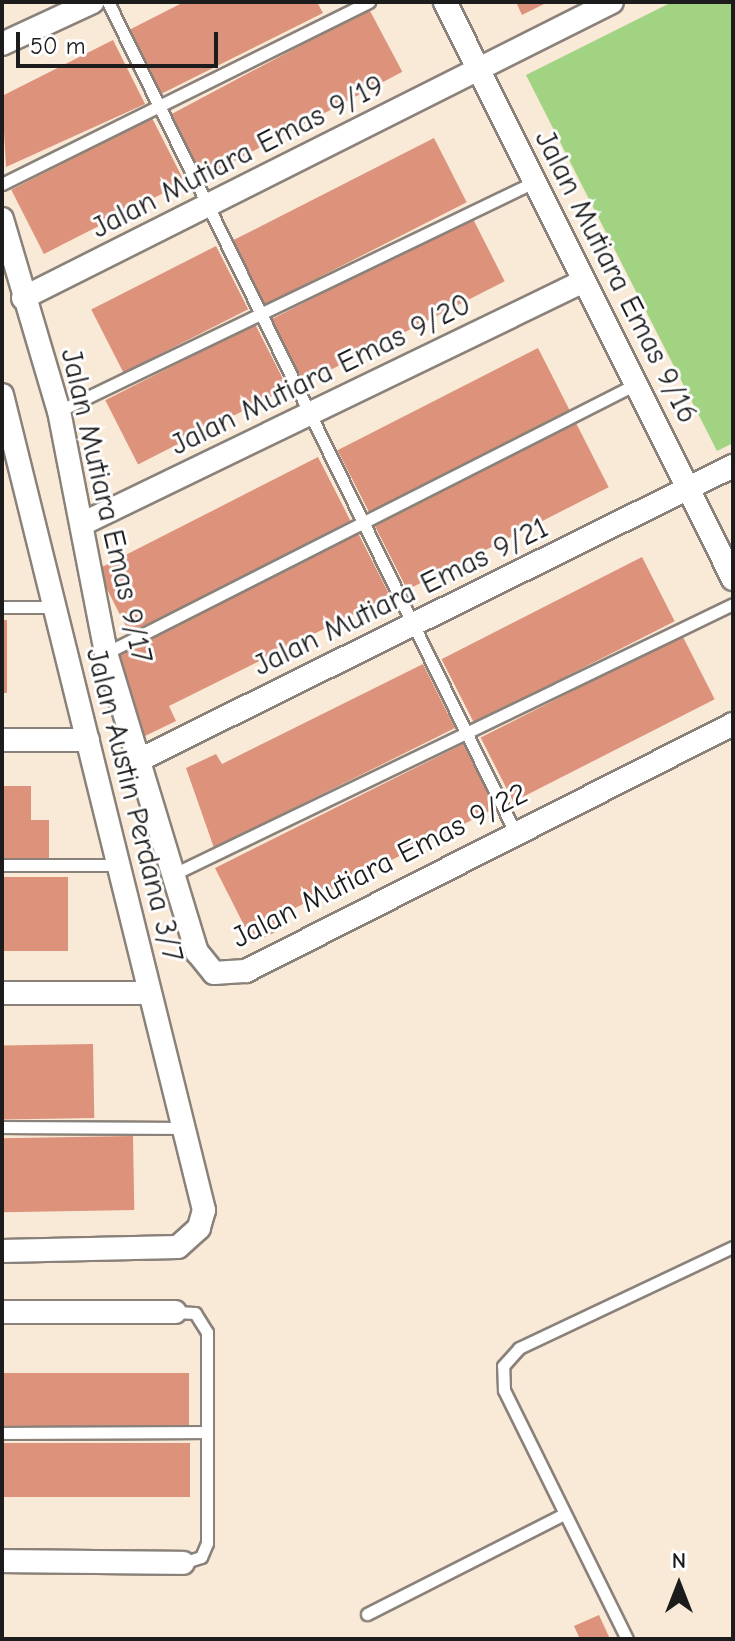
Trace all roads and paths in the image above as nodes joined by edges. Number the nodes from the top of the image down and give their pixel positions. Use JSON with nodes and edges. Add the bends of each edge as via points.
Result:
{"nodes":[{"id":1,"x":93,"y":2,"type":"edge"},
{"id":2,"x":108,"y":2,"type":"edge"},
{"id":3,"x":369,"y":2,"type":"edge"},
{"id":4,"x":445,"y":2,"type":"edge"},
{"id":5,"x":612,"y":2,"type":"edge"},
{"id":6,"x":2,"y":44,"type":"edge"},
{"id":7,"x":479,"y":69,"type":"junction"},
{"id":8,"x":159,"y":106,"type":"junction"},
{"id":9,"x":534,"y":182,"type":"junction"},
{"id":10,"x":2,"y":184,"type":"edge"},
{"id":11,"x":208,"y":206,"type":"junction"},
{"id":12,"x":2,"y":219,"type":"edge"},
{"id":13,"x":584,"y":281,"type":"junction"},
{"id":14,"x":23,"y":298,"type":"junction"},
{"id":15,"x":261,"y":314,"type":"junction"},
{"id":16,"x":636,"y":384,"type":"junction"},
{"id":17,"x":2,"y":395,"type":"edge"},
{"id":18,"x":59,"y":411,"type":"junction"},
{"id":19,"x":310,"y":415,"type":"junction"},
{"id":20,"x":733,"y":466,"type":"edge"},
{"id":21,"x":12,"y":477,"type":"edge"},
{"id":22,"x":689,"y":487,"type":"junction"},
{"id":23,"x":363,"y":522,"type":"junction"},
{"id":24,"x":84,"y":523,"type":"junction"},
{"id":25,"x":733,"y":579,"type":"edge"},
{"id":26,"x":733,"y":604,"type":"edge"},
{"id":27,"x":2,"y":607,"type":"edge"},
{"id":28,"x":55,"y":607,"type":"junction"},
{"id":29,"x":413,"y":624,"type":"junction"},
{"id":30,"x":106,"y":653,"type":"junction"},
{"id":31,"x":733,"y":724,"type":"edge"},
{"id":32,"x":466,"y":733,"type":"junction"},
{"id":33,"x":2,"y":740,"type":"edge"},
{"id":34,"x":88,"y":740,"type":"junction"},
{"id":35,"x":139,"y":760,"type":"junction"},
{"id":36,"x":515,"y":832,"type":"junction"},
{"id":37,"x":2,"y":865,"type":"edge"},
{"id":38,"x":120,"y":865,"type":"junction"},
{"id":39,"x":174,"y":874,"type":"junction"},
{"id":40,"x":2,"y":993,"type":"edge"},
{"id":41,"x":149,"y":993,"type":"junction"},
{"id":42,"x":2,"y":1127,"type":"edge"},
{"id":43,"x":184,"y":1128,"type":"junction"},
{"id":44,"x":733,"y":1247,"type":"edge"},
{"id":45,"x":2,"y":1251,"type":"edge"},
{"id":46,"x":2,"y":1312,"type":"edge"},
{"id":47,"x":175,"y":1312,"type":"joint"},
{"id":48,"x":207,"y":1432,"type":"junction"},
{"id":49,"x":2,"y":1433,"type":"edge"},
{"id":50,"x":562,"y":1515,"type":"junction"},
{"id":51,"x":2,"y":1561,"type":"edge"},
{"id":52,"x":183,"y":1563,"type":"joint"},
{"id":53,"x":367,"y":1614,"type":"dead end"},
{"id":54,"x":627,"y":1639,"type":"edge"}],
"edges":[{"from":1,"to":6,"type":"street"},
{"from":2,"to":8,"type":"lane"},
{"from":3,"to":8,"type":"lane"},
{"from":4,"to":7,"type":"street","name":"Jalan Mutiara Emas 9/16"},
{"from":5,"to":7,"type":"street","name":"Jalan Mutiara Emas 9/19"},
{"from":7,"to":9,"type":"street","name":"Jalan Mutiara Emas 9/16"},
{"from":7,"to":11,"type":"street","name":"Jalan Mutiara Emas 9/19"},
{"from":8,"to":10,"type":"lane"},
{"from":8,"to":11,"type":"lane"},
{"from":9,"to":13,"type":"street","name":"Jalan Mutiara Emas 9/16"},
{"from":9,"to":15,"type":"lane"},
{"from":11,"to":14,"type":"street","name":"Jalan Mutiara Emas 9/19"},
{"from":11,"to":15,"type":"lane"},
{"from":12,"to":14,"type":"street","name":"Jalan Mutiara Emas 9/17"},
{"from":13,"to":16,"type":"street","name":"Jalan Mutiara Emas 9/16"},
{"from":13,"to":19,"type":"street","name":"Jalan Mutiara Emas 9/20"},
{"from":14,"to":18,"type":"street","name":"Jalan Mutiara Emas 9/17"},
{"from":15,"to":18,"type":"lane"},
{"from":15,"to":19,"type":"lane"},
{"from":16,"to":22,"type":"street","name":"Jalan Mutiara Emas 9/16"},
{"from":16,"to":23,"type":"lane"},
{"from":17,"to":21,"type":"street","name":"Jalan Austin Perdana 3/7"},
{"from":18,"to":24,"type":"street","name":"Jalan Mutiara Emas 9/17"},
{"from":19,"to":23,"type":"lane"},
{"from":19,"to":24,"type":"street","name":"Jalan Mutiara Emas 9/20"},
{"from":20,"to":22,"type":"street","name":"Jalan Mutiara Emas 9/21"},
{"from":21,"to":28,"type":"street","name":"Jalan Austin Perdana 3/7"},
{"from":22,"to":25,"type":"street","name":"Jalan Mutiara Emas 9/16"},
{"from":22,"to":29,"type":"street","name":"Jalan Mutiara Emas 9/21"},
{"from":23,"to":29,"type":"lane"},
{"from":23,"to":30,"type":"lane"},
{"from":24,"to":30,"type":"street","name":"Jalan Mutiara Emas 9/17","via":[[84,568]]},
{"from":26,"to":32,"type":"lane"},
{"from":27,"to":28,"type":"lane"},
{"from":28,"to":34,"type":"street","name":"Jalan Austin Perdana 3/7"},
{"from":29,"to":32,"type":"lane"},
{"from":29,"to":35,"type":"street","name":"Jalan Mutiara Emas 9/21"},
{"from":30,"to":35,"type":"street","name":"Jalan Mutiara Emas 9/17"},
{"from":31,"to":36,"type":"street","name":"Jalan Mutiara Emas 9/22"},
{"from":32,"to":36,"type":"lane"},
{"from":32,"to":39,"type":"lane"},
{"from":33,"to":34,"type":"street"},
{"from":34,"to":38,"type":"street","name":"Jalan Austin Perdana 3/7"},
{"from":35,"to":39,"type":"street","name":"Jalan Mutiara Emas 9/22"},
{"from":36,"to":39,"type":"street","name":"Jalan Mutiara Emas 9/22","via":[[227,975],[203,964]]},
{"from":37,"to":38,"type":"lane"},
{"from":38,"to":41,"type":"street","name":"Jalan Austin Perdana 3/7"},
{"from":40,"to":41,"type":"street"},
{"from":41,"to":43,"type":"street","name":"Jalan Austin Perdana 3/7"},
{"from":42,"to":43,"type":"lane"},
{"from":43,"to":45,"type":"street","name":"Jalan Austin Perdana 3/7","via":[[203,1189],[199,1228],[178,1247]]},
{"from":44,"to":50,"type":"lane","via":[[509,1356],[504,1390]]},
{"from":46,"to":47,"type":"street"},
{"from":47,"to":48,"type":"lane","via":[[195,1313],[206,1324]]},
{"from":48,"to":49,"type":"lane"},
{"from":48,"to":52,"type":"lane","via":[[205,1550]]},
{"from":50,"to":53,"type":"lane"},
{"from":50,"to":54,"type":"lane"},
{"from":51,"to":52,"type":"street"}]}
